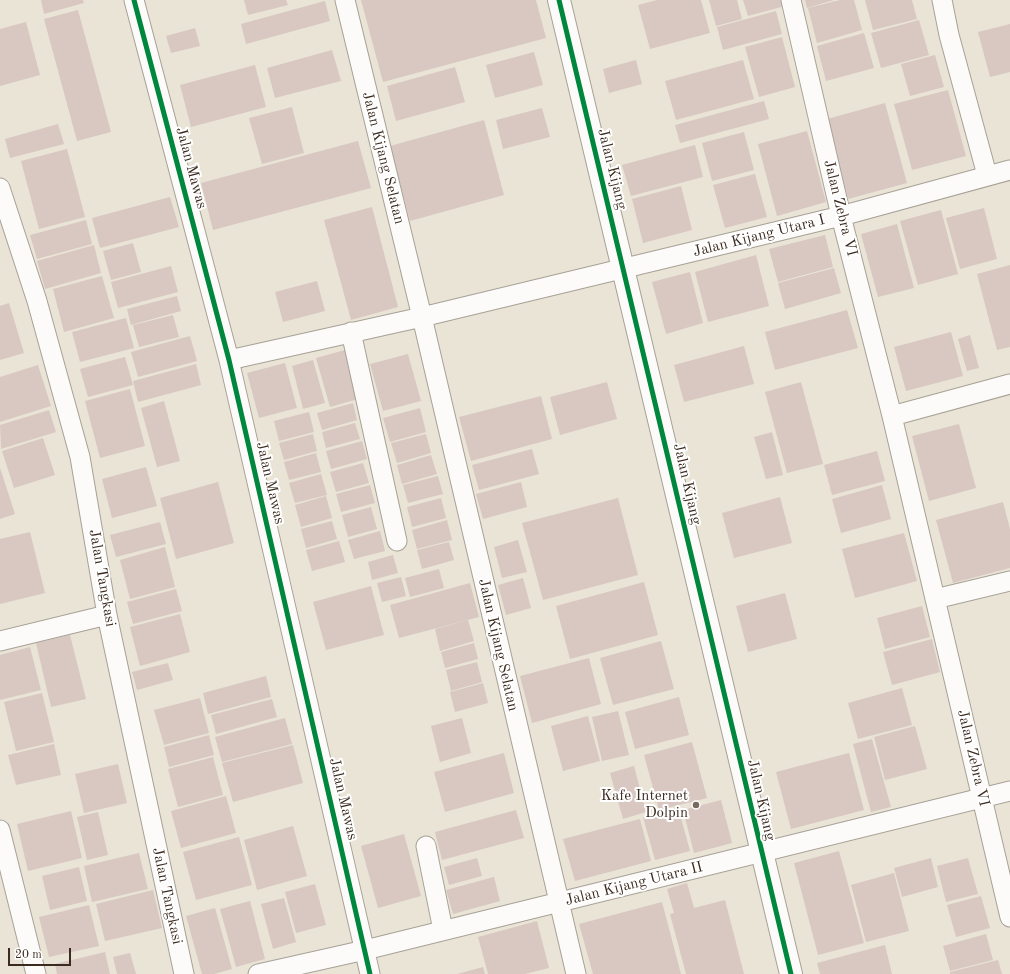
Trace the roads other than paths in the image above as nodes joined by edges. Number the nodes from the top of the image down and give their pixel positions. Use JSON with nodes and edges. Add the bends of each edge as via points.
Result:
{"nodes":[{"id":1,"x":134,"y":0,"type":"edge"},
{"id":2,"x":345,"y":0,"type":"edge"},
{"id":3,"x":559,"y":0,"type":"edge"},
{"id":4,"x":791,"y":0,"type":"edge"},
{"id":5,"x":942,"y":0,"type":"edge"},
{"id":6,"x":1010,"y":170,"type":"edge"},
{"id":7,"x":987,"y":175,"type":"junction"},
{"id":8,"x":0,"y":188,"type":"edge"},
{"id":9,"x":841,"y":216,"type":"junction"},
{"id":10,"x":624,"y":268,"type":"junction"},
{"id":11,"x":422,"y":317,"type":"junction"},
{"id":12,"x":351,"y":332,"type":"junction"},
{"id":13,"x":229,"y":360,"type":"junction"},
{"id":14,"x":1010,"y":384,"type":"edge"},
{"id":15,"x":892,"y":416,"type":"junction"},
{"id":16,"x":397,"y":541,"type":"dead end"},
{"id":17,"x":1010,"y":581,"type":"edge"},
{"id":18,"x":935,"y":599,"type":"junction"},
{"id":19,"x":107,"y":615,"type":"junction"},
{"id":20,"x":0,"y":641,"type":"edge"},
{"id":21,"x":1010,"y":791,"type":"edge"},
{"id":22,"x":983,"y":798,"type":"junction"},
{"id":23,"x":0,"y":830,"type":"edge"},
{"id":24,"x":426,"y":846,"type":"dead end"},
{"id":25,"x":762,"y":853,"type":"junction"},
{"id":26,"x":558,"y":903,"type":"junction"},
{"id":27,"x":1010,"y":917,"type":"edge"},
{"id":28,"x":443,"y":930,"type":"junction"},
{"id":29,"x":365,"y":950,"type":"junction"},
{"id":30,"x":36,"y":974,"type":"edge"},
{"id":31,"x":184,"y":974,"type":"edge"},
{"id":32,"x":258,"y":974,"type":"edge"},
{"id":33,"x":370,"y":974,"type":"edge"},
{"id":34,"x":576,"y":974,"type":"edge"},
{"id":35,"x":791,"y":974,"type":"edge"}],
"edges":[{"from":1,"to":13,"type":"street","name":"Jalan Mawas"},
{"from":2,"to":11,"type":"street","name":"Jalan Kijang Selatan"},
{"from":3,"to":10,"type":"street","name":"Jalan Kijang"},
{"from":4,"to":9,"type":"street","name":"Jalan Zebra VI"},
{"from":5,"to":7,"type":"street"},
{"from":6,"to":7,"type":"street","name":"Jalan Kijang Utara I"},
{"from":7,"to":9,"type":"street","name":"Jalan Kijang Utara I"},
{"from":8,"to":19,"type":"street","name":"Jalan Tangkasi","via":[[37,301],[80,457]]},
{"from":9,"to":10,"type":"street","name":"Jalan Kijang Utara I"},
{"from":9,"to":15,"type":"street","name":"Jalan Zebra VI"},
{"from":10,"to":11,"type":"street"},
{"from":10,"to":25,"type":"street","name":"Jalan Kijang"},
{"from":11,"to":12,"type":"street"},
{"from":11,"to":26,"type":"street","name":"Jalan Kijang Selatan"},
{"from":12,"to":13,"type":"street"},
{"from":12,"to":16,"type":"street"},
{"from":13,"to":29,"type":"street","name":"Jalan Mawas"},
{"from":14,"to":15,"type":"street"},
{"from":15,"to":18,"type":"street","name":"Jalan Zebra VI"},
{"from":17,"to":18,"type":"street"},
{"from":18,"to":22,"type":"street","name":"Jalan Zebra VI"},
{"from":19,"to":20,"type":"street"},
{"from":19,"to":31,"type":"street","name":"Jalan Tangkasi"},
{"from":21,"to":22,"type":"street","name":"Jalan Kijang Utara II"},
{"from":22,"to":25,"type":"street","name":"Jalan Kijang Utara II"},
{"from":22,"to":27,"type":"street","name":"Jalan Zebra VI"},
{"from":23,"to":30,"type":"street"},
{"from":24,"to":28,"type":"street"},
{"from":25,"to":26,"type":"street","name":"Jalan Kijang Utara II"},
{"from":25,"to":35,"type":"street","name":"Jalan Kijang"},
{"from":26,"to":28,"type":"street","name":"Jalan Kijang Utara II"},
{"from":26,"to":34,"type":"street","name":"Jalan Kijang Selatan"},
{"from":28,"to":29,"type":"street","name":"Jalan Kijang Utara II"},
{"from":29,"to":32,"type":"street","name":"Jalan Kijang Utara II"},
{"from":29,"to":33,"type":"street","name":"Jalan Mawas"}]}
